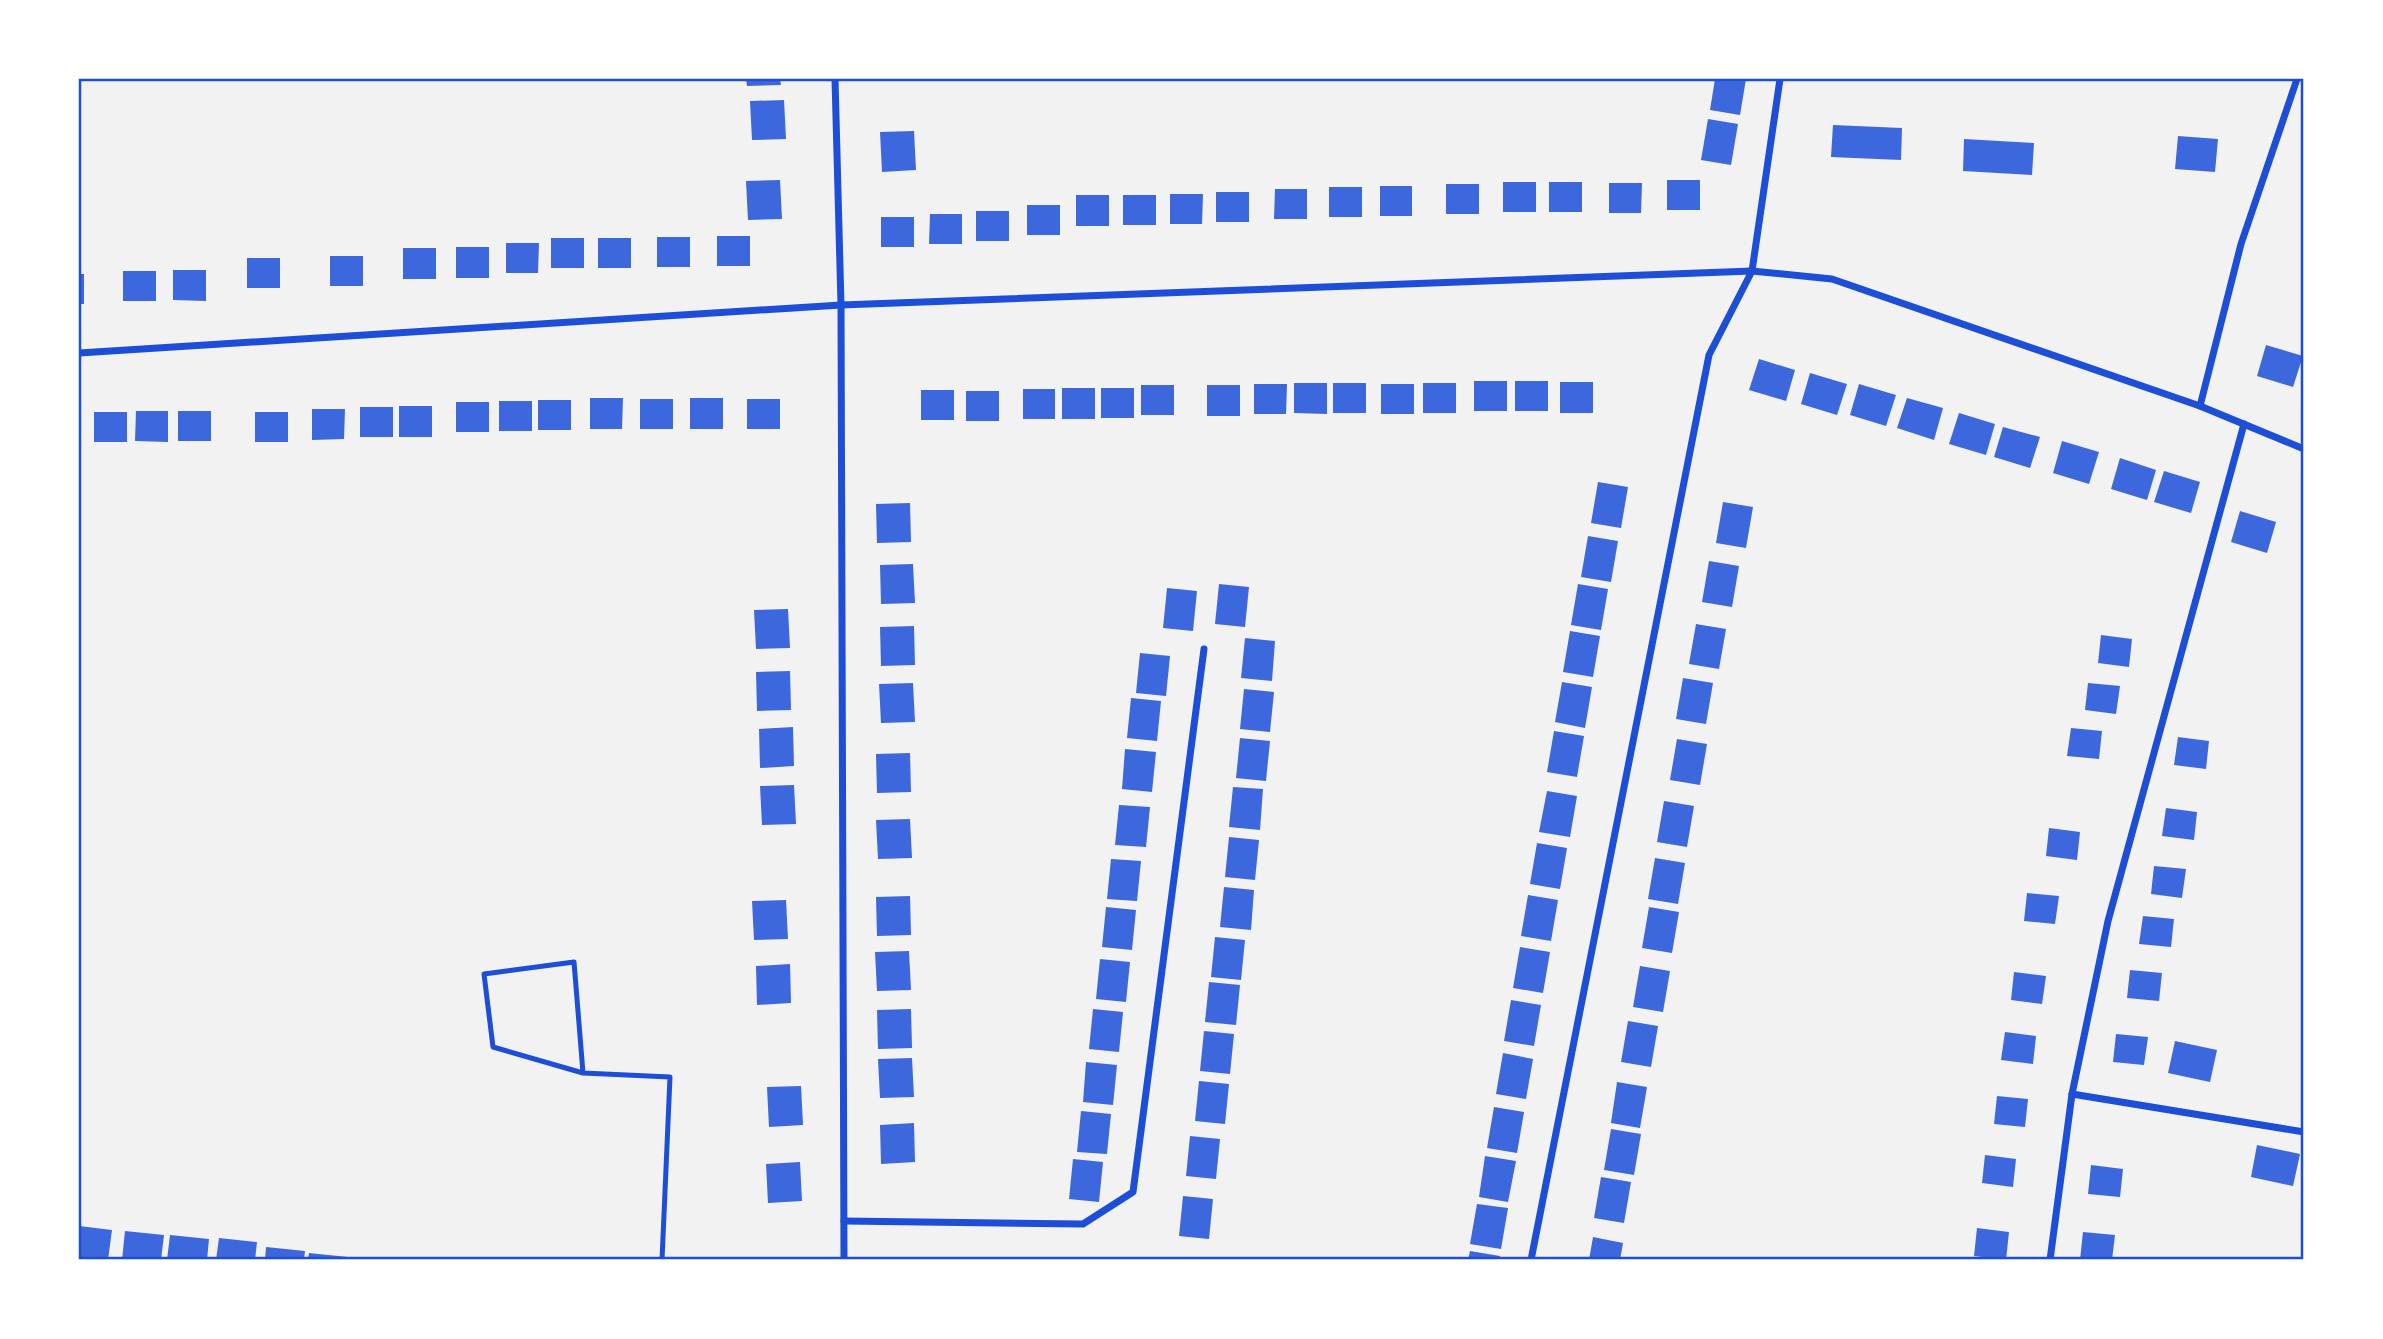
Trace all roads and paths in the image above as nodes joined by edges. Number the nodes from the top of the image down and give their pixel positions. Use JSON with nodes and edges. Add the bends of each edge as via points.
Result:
{"nodes":[{"id":1,"x":835,"y":79,"type":"edge"},
{"id":2,"x":1780,"y":79,"type":"edge"},
{"id":3,"x":2297,"y":79,"type":"edge"},
{"id":4,"x":1752,"y":271,"type":"junction"},
{"id":5,"x":841,"y":305,"type":"junction"},
{"id":6,"x":79,"y":353,"type":"edge"},
{"id":7,"x":2200,"y":406,"type":"junction"},
{"id":8,"x":2244,"y":424,"type":"junction"},
{"id":9,"x":2304,"y":449,"type":"edge"},
{"id":10,"x":1205,"y":649,"type":"dead end"},
{"id":11,"x":583,"y":1073,"type":"junction"},
{"id":12,"x":2072,"y":1094,"type":"junction"},
{"id":13,"x":2304,"y":1132,"type":"edge"},
{"id":14,"x":844,"y":1221,"type":"junction"},
{"id":15,"x":662,"y":1260,"type":"edge"},
{"id":16,"x":844,"y":1260,"type":"edge"},
{"id":17,"x":1531,"y":1260,"type":"edge"},
{"id":18,"x":2050,"y":1260,"type":"edge"}],
"edges":[{"from":1,"to":5,"type":"street"},
{"from":2,"to":4,"type":"street"},
{"from":3,"to":7,"type":"street","via":[[2241,244]]},
{"from":4,"to":5,"type":"street"},
{"from":4,"to":7,"type":"street","via":[[1832,279]]},
{"from":4,"to":17,"type":"street","via":[[1709,355]]},
{"from":5,"to":6,"type":"street"},
{"from":5,"to":14,"type":"street"},
{"from":7,"to":8,"type":"street"},
{"from":8,"to":9,"type":"street"},
{"from":8,"to":12,"type":"street","via":[[2109,921]]},
{"from":10,"to":14,"type":"street","via":[[1133,1192],[1083,1224]]},
{"from":11,"to":11,"type":"lane","via":[[493,1047],[484,974],[574,962]]},
{"from":11,"to":15,"type":"lane","via":[[670,1077]]},
{"from":12,"to":13,"type":"street"},
{"from":12,"to":18,"type":"street"},
{"from":14,"to":16,"type":"street"}]}
